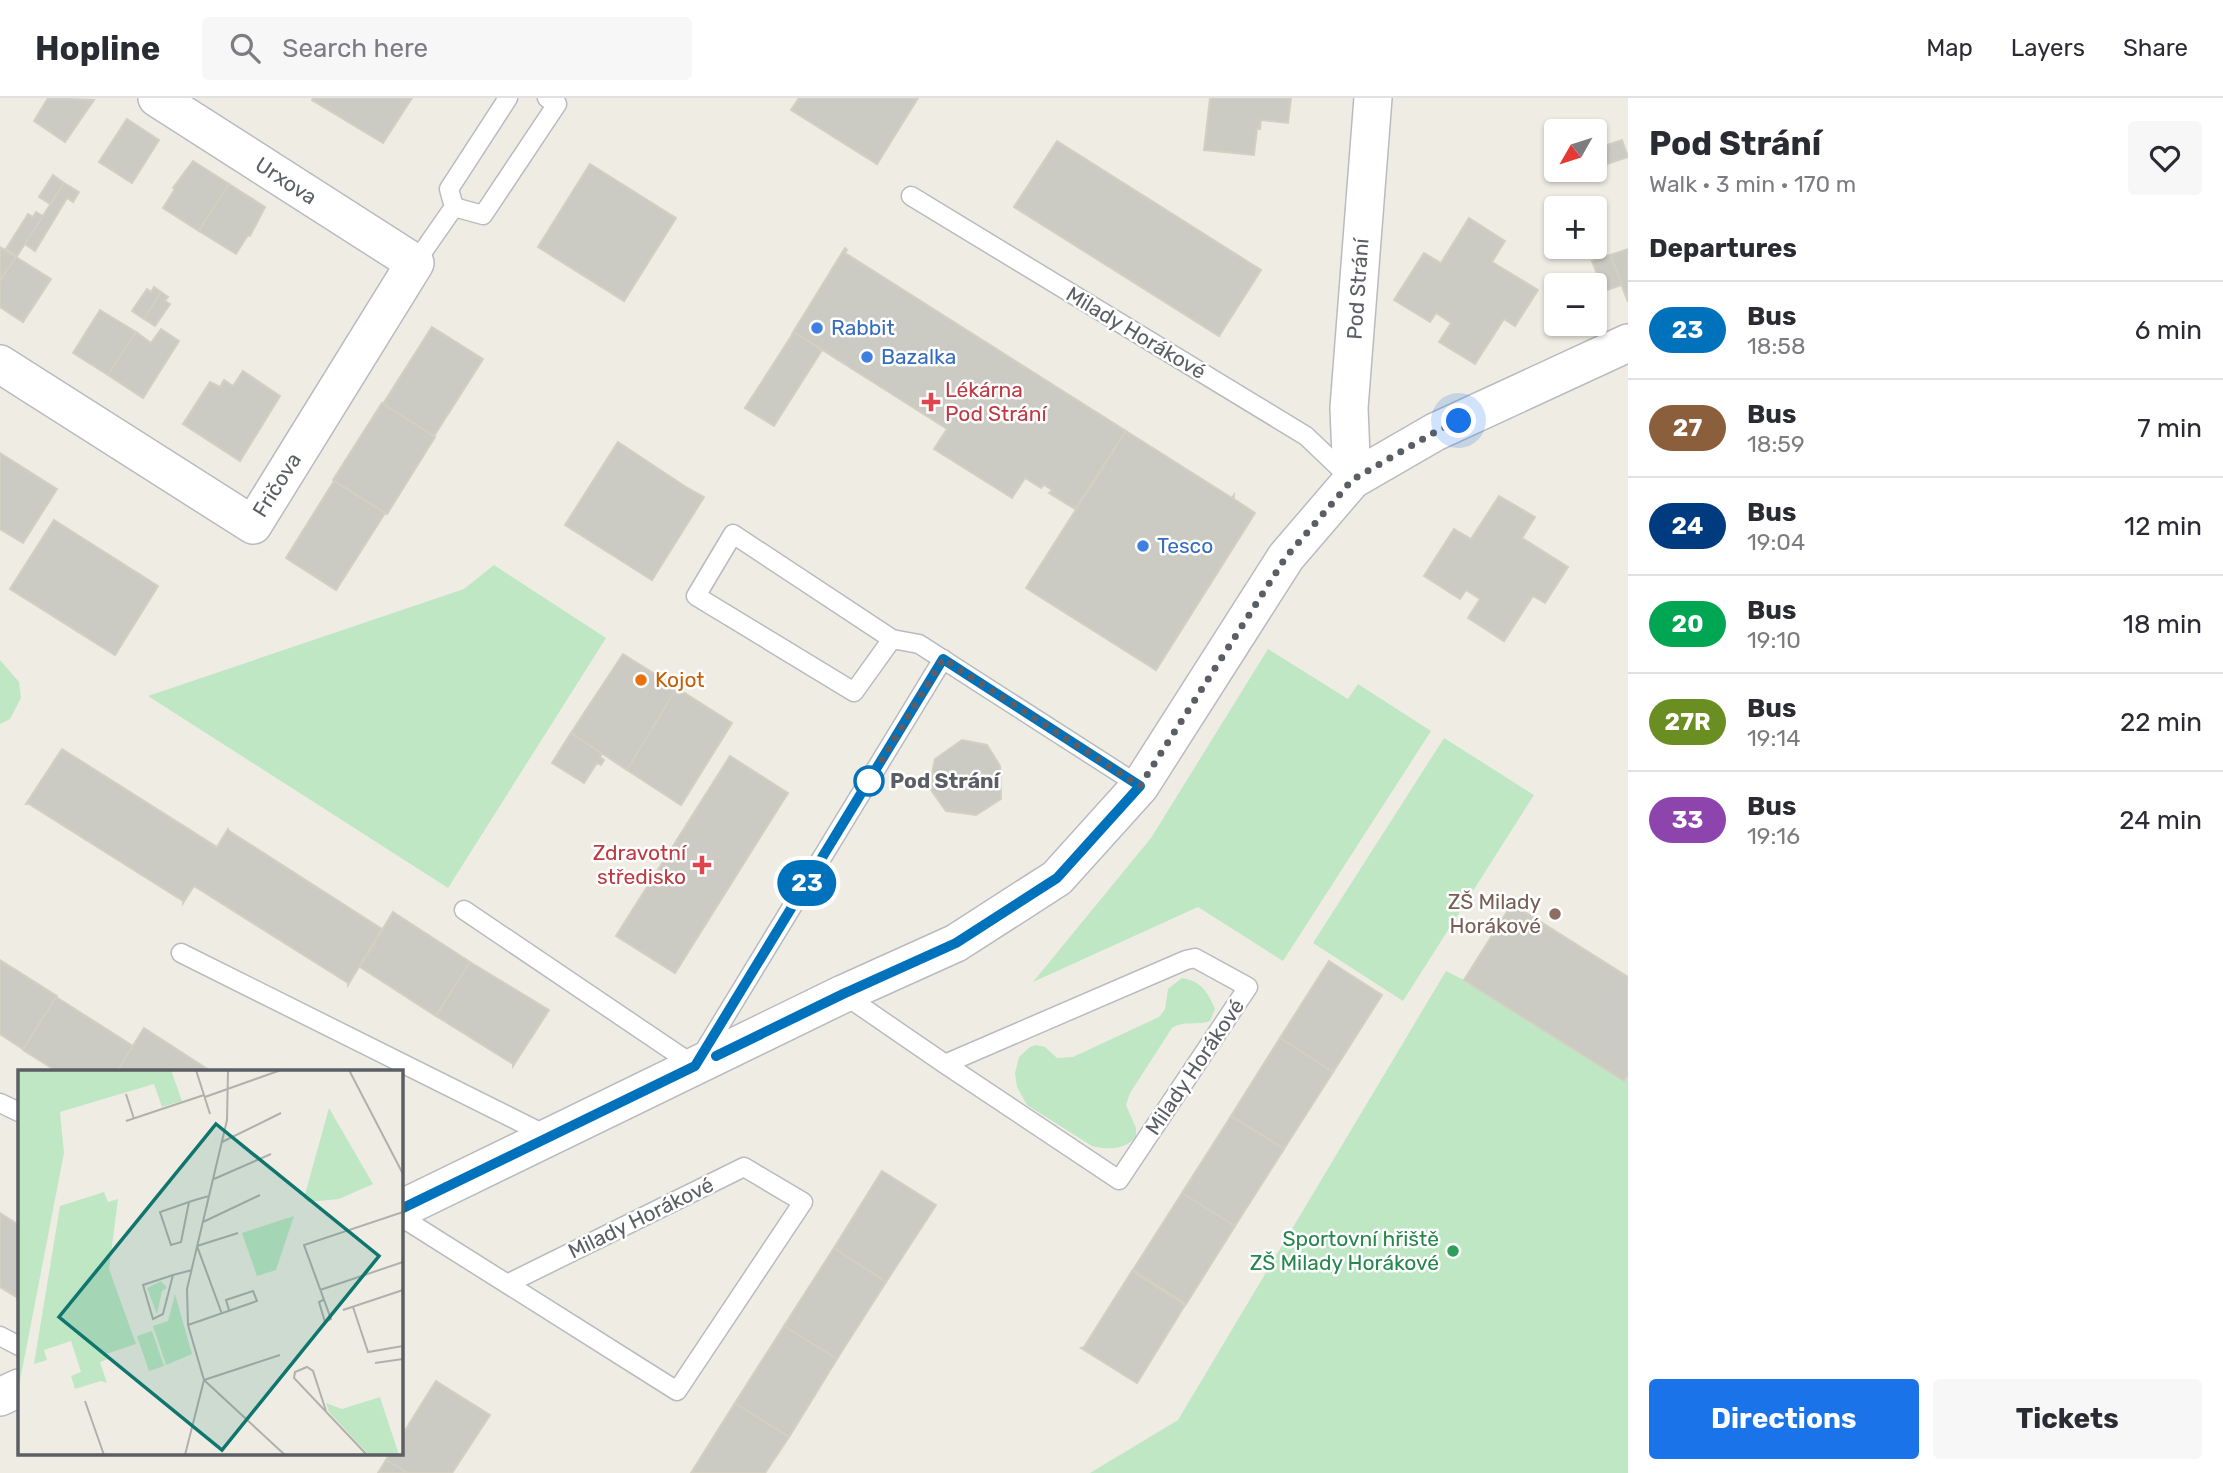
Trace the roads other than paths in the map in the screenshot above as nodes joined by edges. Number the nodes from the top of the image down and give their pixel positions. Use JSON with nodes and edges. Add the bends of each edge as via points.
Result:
{"nodes":[{"id":1,"x":157,"y":98,"type":"edge"},
{"id":2,"x":508,"y":98,"type":"edge"},
{"id":3,"x":547,"y":98,"type":"edge"},
{"id":4,"x":1373,"y":98,"type":"edge"},
{"id":5,"x":911,"y":196,"type":"dead end"},
{"id":6,"x":454,"y":207,"type":"junction"},
{"id":7,"x":415,"y":263,"type":"junction"},
{"id":8,"x":1628,"y":343,"type":"edge"},
{"id":9,"x":0,"y":364,"type":"edge"},
{"id":10,"x":1352,"y":480,"type":"junction"},
{"id":11,"x":892,"y":639,"type":"junction"},
{"id":12,"x":943,"y":659,"type":"junction"},
{"id":13,"x":1140,"y":786,"type":"junction"},
{"id":14,"x":464,"y":910,"type":"dead end"},
{"id":15,"x":181,"y":953,"type":"dead end"},
{"id":16,"x":843,"y":994,"type":"junction"},
{"id":17,"x":945,"y":1065,"type":"junction"},
{"id":18,"x":695,"y":1066,"type":"junction"},
{"id":19,"x":0,"y":1103,"type":"edge"},
{"id":20,"x":18,"y":1112,"type":"edge"},
{"id":21,"x":550,"y":1137,"type":"junction"},
{"id":22,"x":402,"y":1209,"type":"edge"},
{"id":23,"x":402,"y":1218,"type":"edge"},
{"id":24,"x":507,"y":1284,"type":"junction"},
{"id":25,"x":0,"y":1336,"type":"edge"},
{"id":26,"x":18,"y":1345,"type":"edge"},
{"id":27,"x":18,"y":1388,"type":"edge"},
{"id":28,"x":0,"y":1397,"type":"edge"}],
"edges":[{"from":1,"to":7,"type":"street","name":"Urxova"},
{"from":2,"to":6,"type":"lane","via":[[449,189]]},
{"from":3,"to":6,"type":"lane","via":[[557,104],[483,215]]},
{"from":4,"to":10,"type":"street","name":"Pod Strání","via":[[1349,408]]},
{"from":5,"to":10,"type":"lane","name":"Milady Horákové","via":[[1306,436]]},
{"from":6,"to":7,"type":"lane"},
{"from":7,"to":9,"type":"street","name":"Fričova","via":[[253,525]]},
{"from":8,"to":10,"type":"street","via":[[1435,432]]},
{"from":10,"to":13,"type":"street","via":[[1286,557]]},
{"from":11,"to":11,"type":"lane","via":[[733,534],[696,596],[854,692]]},
{"from":11,"to":12,"type":"lane","via":[[919,644]]},
{"from":12,"to":13,"type":"lane"},
{"from":12,"to":18,"type":"lane"},
{"from":13,"to":16,"type":"street","via":[[1057,878],[956,943]]},
{"from":14,"to":18,"type":"lane"},
{"from":15,"to":21,"type":"lane"},
{"from":16,"to":17,"type":"lane","name":"Milady Horákové"},
{"from":16,"to":18,"type":"street"},
{"from":17,"to":17,"type":"lane","name":"Milady Horákové","via":[[1119,1180],[1248,987],[1195,958],[1186,960]]},
{"from":18,"to":21,"type":"street"},
{"from":19,"to":20,"type":"lane"},
{"from":21,"to":22,"type":"street"},
{"from":23,"to":24,"type":"lane","name":"Milady Horákové"},
{"from":24,"to":24,"type":"lane","name":"Milady Horákové","via":[[677,1391],[803,1202],[744,1167]]},
{"from":25,"to":26,"type":"lane"},
{"from":27,"to":28,"type":"street"}]}
